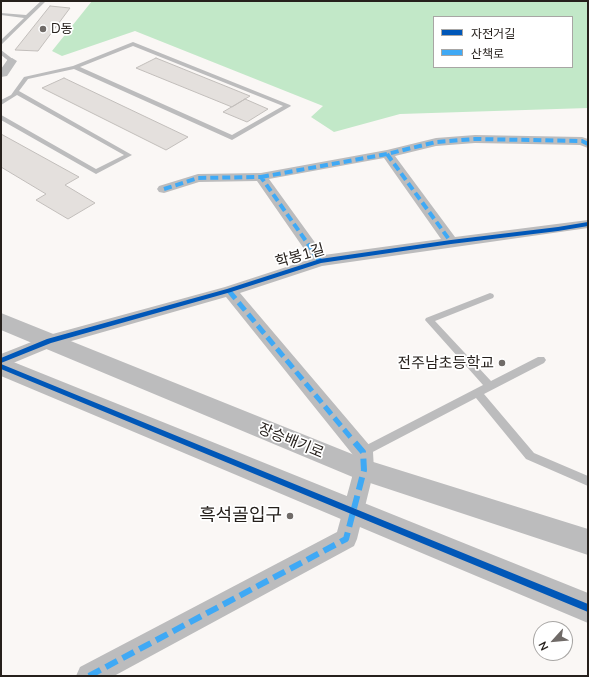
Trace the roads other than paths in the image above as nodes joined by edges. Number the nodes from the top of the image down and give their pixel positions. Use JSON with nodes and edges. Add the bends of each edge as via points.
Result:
{"nodes":[{"id":1,"x":44,"y":1,"type":"edge"},
{"id":2,"x":1,"y":14,"type":"edge"},
{"id":3,"x":28,"y":17,"type":"junction"},
{"id":4,"x":1,"y":43,"type":"edge"},
{"id":5,"x":1,"y":52,"type":"edge"},
{"id":6,"x":12,"y":61,"type":"joint"},
{"id":7,"x":75,"y":67,"type":"junction"},
{"id":8,"x":1,"y":74,"type":"edge"},
{"id":9,"x":16,"y":92,"type":"junction"},
{"id":10,"x":1,"y":103,"type":"edge"},
{"id":11,"x":1,"y":117,"type":"edge"},
{"id":12,"x":588,"y":144,"type":"edge"},
{"id":13,"x":387,"y":154,"type":"junction"},
{"id":14,"x":261,"y":177,"type":"junction"},
{"id":15,"x":164,"y":190,"type":"dead end"},
{"id":16,"x":588,"y":224,"type":"edge"},
{"id":17,"x":451,"y":242,"type":"junction"},
{"id":18,"x":320,"y":262,"type":"junction"},
{"id":19,"x":228,"y":291,"type":"junction"},
{"id":20,"x":490,"y":296,"type":"dead end"},
{"id":21,"x":1,"y":321,"type":"edge"},
{"id":22,"x":49,"y":341,"type":"junction"},
{"id":23,"x":541,"y":360,"type":"dead end"},
{"id":24,"x":1,"y":361,"type":"edge"},
{"id":25,"x":1,"y":366,"type":"edge"},
{"id":26,"x":490,"y":386,"type":"junction"},
{"id":27,"x":477,"y":393,"type":"junction"},
{"id":28,"x":364,"y":461,"type":"junction"},
{"id":29,"x":588,"y":482,"type":"edge"},
{"id":30,"x":353,"y":512,"type":"junction"},
{"id":31,"x":588,"y":542,"type":"edge"},
{"id":32,"x":588,"y":608,"type":"edge"},
{"id":33,"x":89,"y":676,"type":"edge"}],
"edges":[{"from":1,"to":3,"type":"lane"},
{"from":2,"to":3,"type":"lane"},
{"from":3,"to":4,"type":"lane"},
{"from":5,"to":6,"type":"lane"},
{"from":6,"to":8,"type":"street"},
{"from":7,"to":7,"type":"lane","via":[[133,44],[288,106],[232,138]]},
{"from":7,"to":9,"type":"lane","via":[[26,78]]},
{"from":9,"to":10,"type":"lane"},
{"from":9,"to":11,"type":"lane","via":[[129,155],[96,172]]},
{"from":12,"to":13,"type":"street","via":[[582,141],[475,139],[436,142]]},
{"from":13,"to":14,"type":"street"},
{"from":13,"to":17,"type":"street"},
{"from":14,"to":15,"type":"street","via":[[198,178]]},
{"from":14,"to":18,"type":"street"},
{"from":16,"to":17,"type":"street","name":"학봉1길"},
{"from":17,"to":18,"type":"street","name":"학봉1길"},
{"from":18,"to":19,"type":"street","name":"학봉1길"},
{"from":19,"to":22,"type":"street","name":"학봉1길"},
{"from":19,"to":28,"type":"street"},
{"from":20,"to":26,"type":"lane","via":[[429,320]]},
{"from":21,"to":22,"type":"street","name":"장승배기로"},
{"from":22,"to":24,"type":"street","name":"학봉1길"},
{"from":22,"to":28,"type":"street","name":"장승배기로"},
{"from":23,"to":26,"type":"lane"},
{"from":25,"to":30,"type":"street"},
{"from":26,"to":27,"type":"lane"},
{"from":27,"to":28,"type":"lane"},
{"from":27,"to":29,"type":"lane","via":[[530,456]]},
{"from":28,"to":30,"type":"street"},
{"from":28,"to":31,"type":"street","name":"장승배기로","via":[[429,490]]},
{"from":30,"to":32,"type":"street"},
{"from":30,"to":33,"type":"street","via":[[346,539]]}]}
